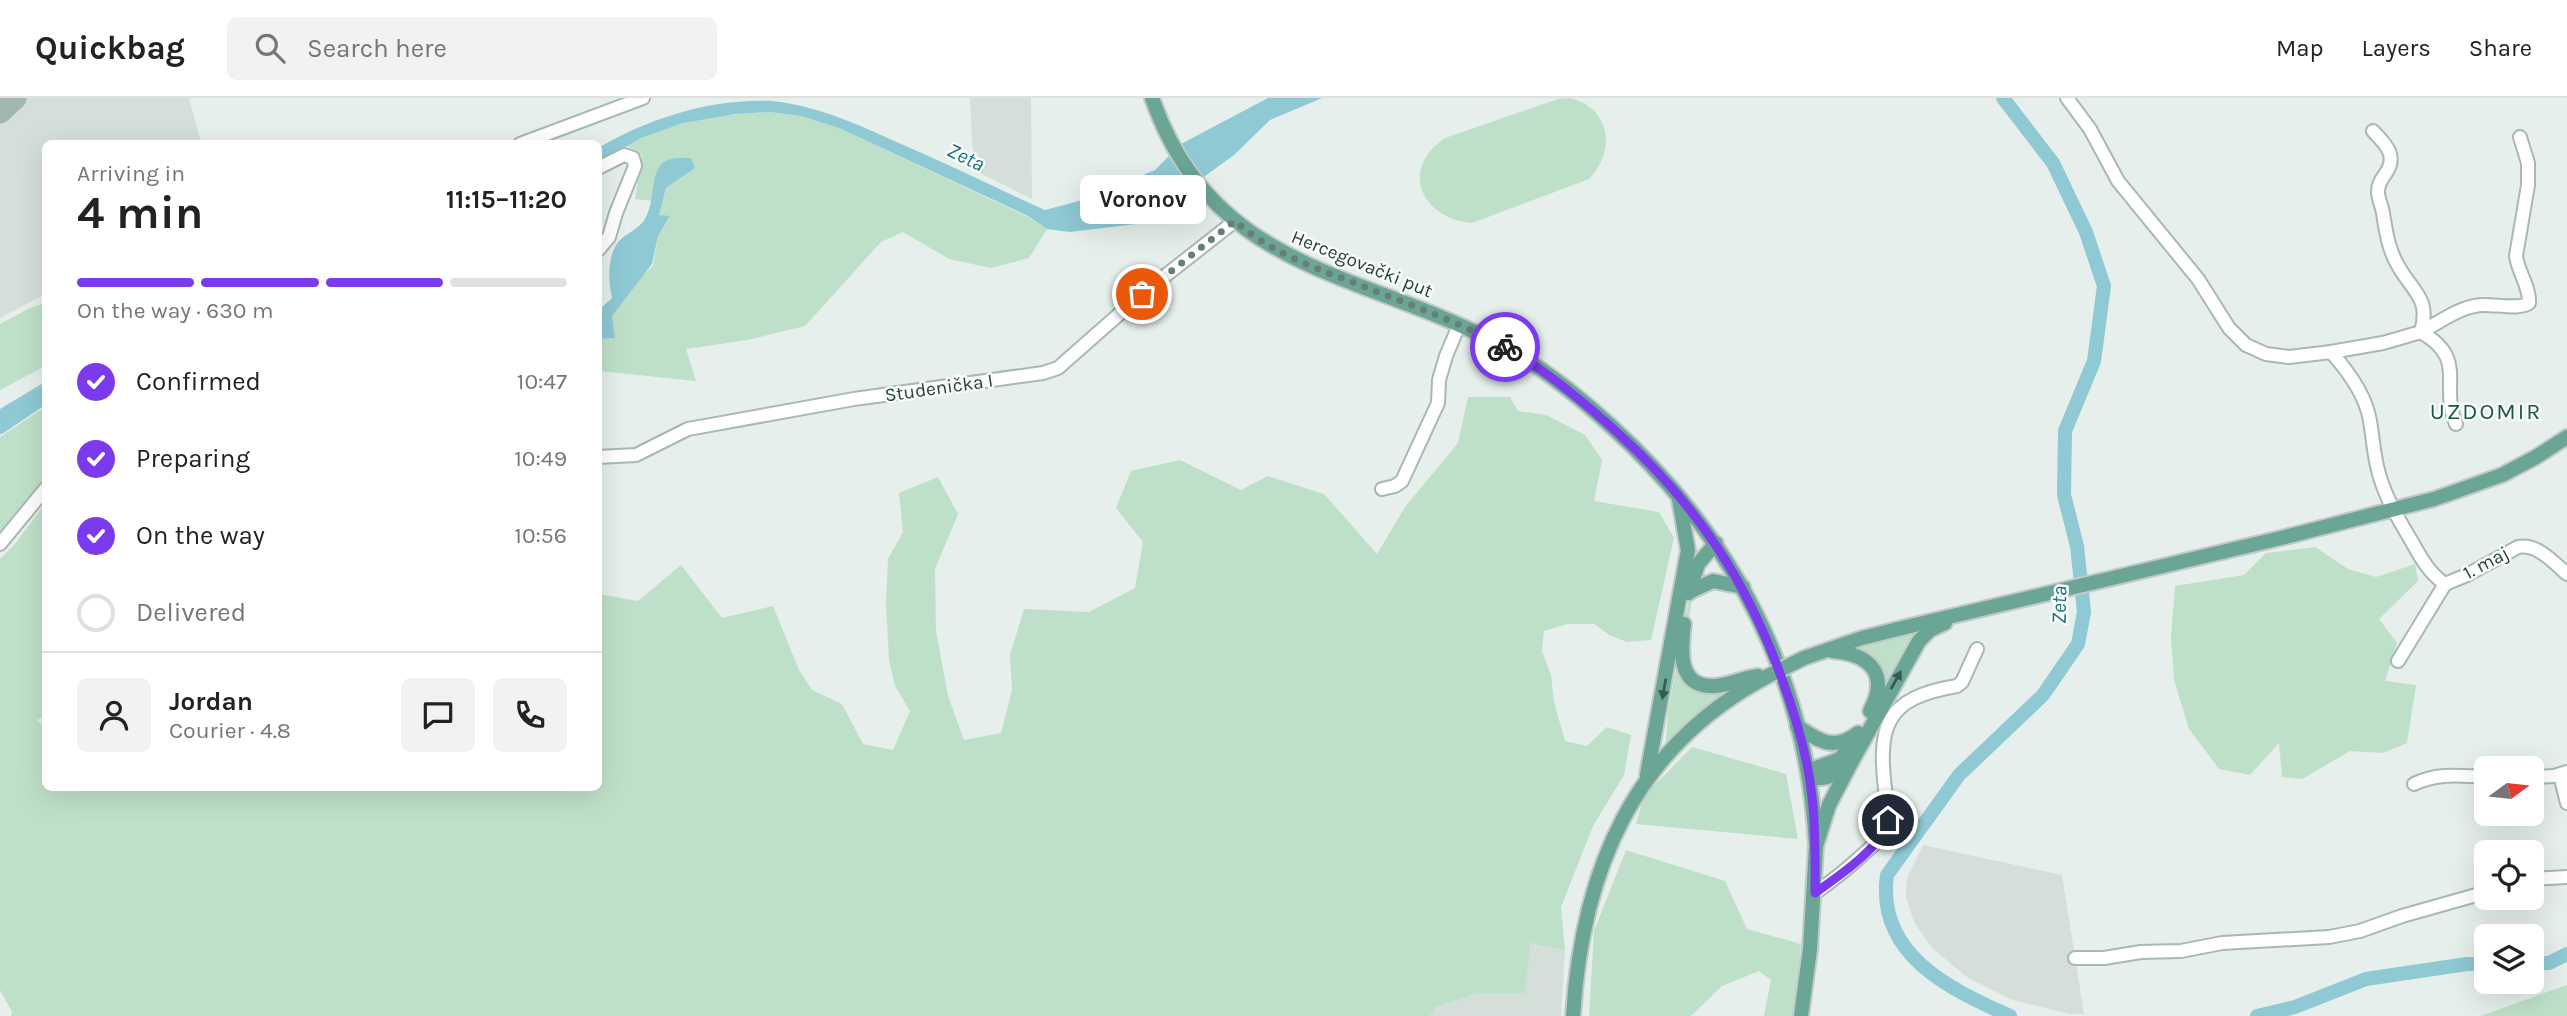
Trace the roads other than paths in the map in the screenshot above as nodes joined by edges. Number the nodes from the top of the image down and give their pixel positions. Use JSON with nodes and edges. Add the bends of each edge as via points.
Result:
{"nodes":[{"id":1,"x":643,"y":98,"type":"edge"},
{"id":2,"x":1152,"y":98,"type":"edge"},
{"id":3,"x":2067,"y":98,"type":"edge"},
{"id":4,"x":2373,"y":131,"type":"dead end"},
{"id":5,"x":2520,"y":137,"type":"dead end"},
{"id":6,"x":531,"y":140,"type":"edge"},
{"id":7,"x":602,"y":166,"type":"edge"},
{"id":8,"x":1235,"y":221,"type":"junction"},
{"id":9,"x":602,"y":246,"type":"edge"},
{"id":10,"x":1459,"y":325,"type":"junction"},
{"id":11,"x":2421,"y":332,"type":"junction"},
{"id":12,"x":2331,"y":352,"type":"junction"},
{"id":13,"x":2456,"y":424,"type":"dead end"},
{"id":14,"x":2567,"y":437,"type":"edge"},
{"id":15,"x":602,"y":457,"type":"edge"},
{"id":16,"x":1382,"y":489,"type":"dead end"},
{"id":17,"x":42,"y":493,"type":"edge"},
{"id":18,"x":1678,"y":494,"type":"junction"},
{"id":19,"x":2393,"y":510,"type":"junction"},
{"id":20,"x":1716,"y":543,"type":"junction"},
{"id":21,"x":0,"y":544,"type":"edge"},
{"id":22,"x":1688,"y":550,"type":"junction"},
{"id":23,"x":2567,"y":574,"type":"edge"},
{"id":24,"x":2445,"y":584,"type":"junction"},
{"id":25,"x":1743,"y":587,"type":"junction"},
{"id":26,"x":1689,"y":592,"type":"junction"},
{"id":27,"x":1986,"y":607,"type":"junction"},
{"id":28,"x":1977,"y":649,"type":"dead end"},
{"id":29,"x":1824,"y":650,"type":"junction"},
{"id":30,"x":2398,"y":661,"type":"dead end"},
{"id":31,"x":1766,"y":677,"type":"junction"},
{"id":32,"x":1797,"y":726,"type":"junction"},
{"id":33,"x":1858,"y":732,"type":"junction"},
{"id":34,"x":1852,"y":761,"type":"junction"},
{"id":35,"x":2564,"y":773,"type":"edge"},
{"id":36,"x":1809,"y":775,"type":"junction"},
{"id":37,"x":2474,"y":776,"type":"edge"},
{"id":38,"x":2544,"y":776,"type":"edge"},
{"id":39,"x":1646,"y":780,"type":"junction"},
{"id":40,"x":2414,"y":784,"type":"dead end"},
{"id":41,"x":2567,"y":803,"type":"edge"},
{"id":42,"x":1816,"y":846,"type":"junction"},
{"id":43,"x":2567,"y":877,"type":"edge"},
{"id":44,"x":2544,"y":878,"type":"edge"},
{"id":45,"x":1815,"y":893,"type":"junction"},
{"id":46,"x":2474,"y":896,"type":"edge"},
{"id":47,"x":2075,"y":958,"type":"dead end"},
{"id":48,"x":1573,"y":1016,"type":"edge"},
{"id":49,"x":1801,"y":1016,"type":"edge"}],
"edges":[{"from":1,"to":6,"type":"street"},
{"from":2,"to":8,"type":"main road","name":"Hercegovački put","via":[[1189,173]]},
{"from":3,"to":12,"type":"street","via":[[2118,181],[2246,345],[2289,357]]},
{"from":4,"to":11,"type":"street","via":[[2391,155],[2378,193],[2385,234],[2400,270],[2420,296],[2425,316]]},
{"from":5,"to":11,"type":"street","via":[[2529,185],[2516,256],[2529,303],[2521,307],[2477,305]]},
{"from":7,"to":9,"type":"street","via":[[624,155],[633,158],[635,166],[610,237]]},
{"from":8,"to":10,"type":"main road","name":"Hercegovački put","via":[[1294,259]]},
{"from":8,"to":15,"type":"street","name":"Studenička I","via":[[1058,368],[688,429],[636,455]]},
{"from":10,"to":16,"type":"street","via":[[1439,380],[1438,403],[1402,481]]},
{"from":10,"to":18,"type":"main road","name":"Hercegovački put","via":[[1516,354],[1568,390]]},
{"from":11,"to":12,"type":"street"},
{"from":11,"to":13,"type":"street","via":[[2447,355],[2452,377],[2448,400]]},
{"from":12,"to":19,"type":"street","name":"1. maj","via":[[2363,399],[2379,476]]},
{"from":14,"to":19,"type":"main road","via":[[2489,480]]},
{"from":17,"to":21,"type":"street"},
{"from":18,"to":20,"type":"main road","name":"Hercegovački put"},
{"from":18,"to":22,"type":"main road"},
{"from":19,"to":24,"type":"street","name":"1. maj","via":[[2430,572]]},
{"from":19,"to":27,"type":"main road"},
{"from":20,"to":22,"type":"main road","via":[[1700,543]]},
{"from":20,"to":25,"type":"main road","name":"Hercegovački put"},
{"from":20,"to":26,"type":"main road","via":[[1698,564]]},
{"from":22,"to":39,"type":"main road","one_way":true},
{"from":23,"to":24,"type":"street","name":"1. maj","via":[[2526,545]]},
{"from":24,"to":30,"type":"street"},
{"from":25,"to":26,"type":"main road","via":[[1713,581]]},
{"from":25,"to":32,"type":"main road","name":"Hercegovački put","via":[[1767,637]]},
{"from":26,"to":31,"type":"main road","via":[[1681,654],[1689,676],[1712,686]]},
{"from":27,"to":29,"type":"main road"},
{"from":34,"to":27,"type":"main road","one_way":true,"via":[[1922,637]]},
{"from":28,"to":45,"type":"street","via":[[1962,682],[1919,694],[1890,718],[1881,744],[1888,820],[1885,833]]},
{"from":29,"to":31,"type":"main road","bridge":true},
{"from":29,"to":33,"type":"main road","via":[[1859,655],[1875,672],[1877,696]]},
{"from":31,"to":39,"type":"main road","via":[[1696,724]]},
{"from":32,"to":33,"type":"main road","via":[[1831,743],[1844,742]]},
{"from":32,"to":36,"type":"main road","name":"Hercegovački put"},
{"from":33,"to":36,"type":"main road","via":[[1843,757]]},
{"from":34,"to":36,"type":"main road","via":[[1831,777]]},
{"from":34,"to":42,"type":"main road","via":[[1829,805]]},
{"from":35,"to":38,"type":"street"},
{"from":35,"to":41,"type":"street"},
{"from":36,"to":42,"type":"main road"},
{"from":37,"to":40,"type":"street","via":[[2428,777]]},
{"from":39,"to":48,"type":"main road","via":[[1616,832],[1593,892],[1580,949]]},
{"from":42,"to":45,"type":"main road"},
{"from":43,"to":44,"type":"street"},
{"from":45,"to":49,"type":"main road"},
{"from":46,"to":47,"type":"street","via":[[2329,937]]}]}
